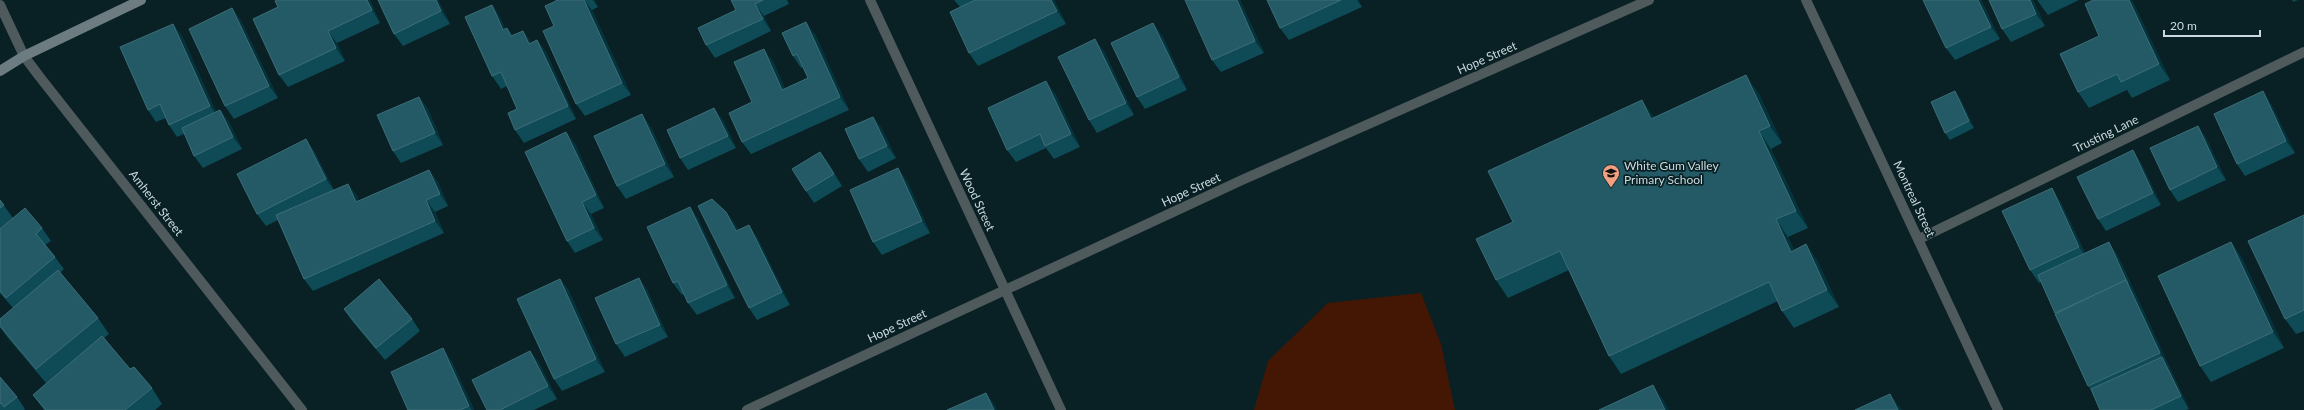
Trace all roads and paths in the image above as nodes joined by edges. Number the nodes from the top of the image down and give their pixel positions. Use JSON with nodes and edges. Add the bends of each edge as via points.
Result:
{"nodes":[{"id":1,"x":141,"y":0,"type":"edge"},
{"id":2,"x":870,"y":0,"type":"edge"},
{"id":3,"x":1649,"y":0,"type":"edge"},
{"id":4,"x":1806,"y":0,"type":"edge"},
{"id":5,"x":0,"y":4,"type":"edge"},
{"id":6,"x":2304,"y":52,"type":"edge"},
{"id":7,"x":24,"y":56,"type":"junction"},
{"id":8,"x":0,"y":71,"type":"edge"},
{"id":9,"x":1919,"y":239,"type":"junction"},
{"id":10,"x":1006,"y":290,"type":"junction"},
{"id":11,"x":302,"y":410,"type":"edge"},
{"id":12,"x":747,"y":410,"type":"edge"},
{"id":13,"x":1061,"y":410,"type":"edge"},
{"id":14,"x":1998,"y":410,"type":"edge"}],
"edges":[{"from":1,"to":7,"type":"street"},
{"from":2,"to":10,"type":"street","name":"Wood Street"},
{"from":3,"to":10,"type":"street","name":"Hope Street","via":[[1242,180]]},
{"from":4,"to":9,"type":"street","name":"Montreal Street"},
{"from":5,"to":7,"type":"street","name":"Amherst Street"},
{"from":6,"to":9,"type":"street","name":"Trusting Lane"},
{"from":7,"to":8,"type":"street"},
{"from":7,"to":11,"type":"street","name":"Amherst Street"},
{"from":9,"to":14,"type":"street","name":"Montreal Street"},
{"from":10,"to":12,"type":"street","name":"Hope Street"},
{"from":10,"to":13,"type":"street","name":"Wood Street"}]}
